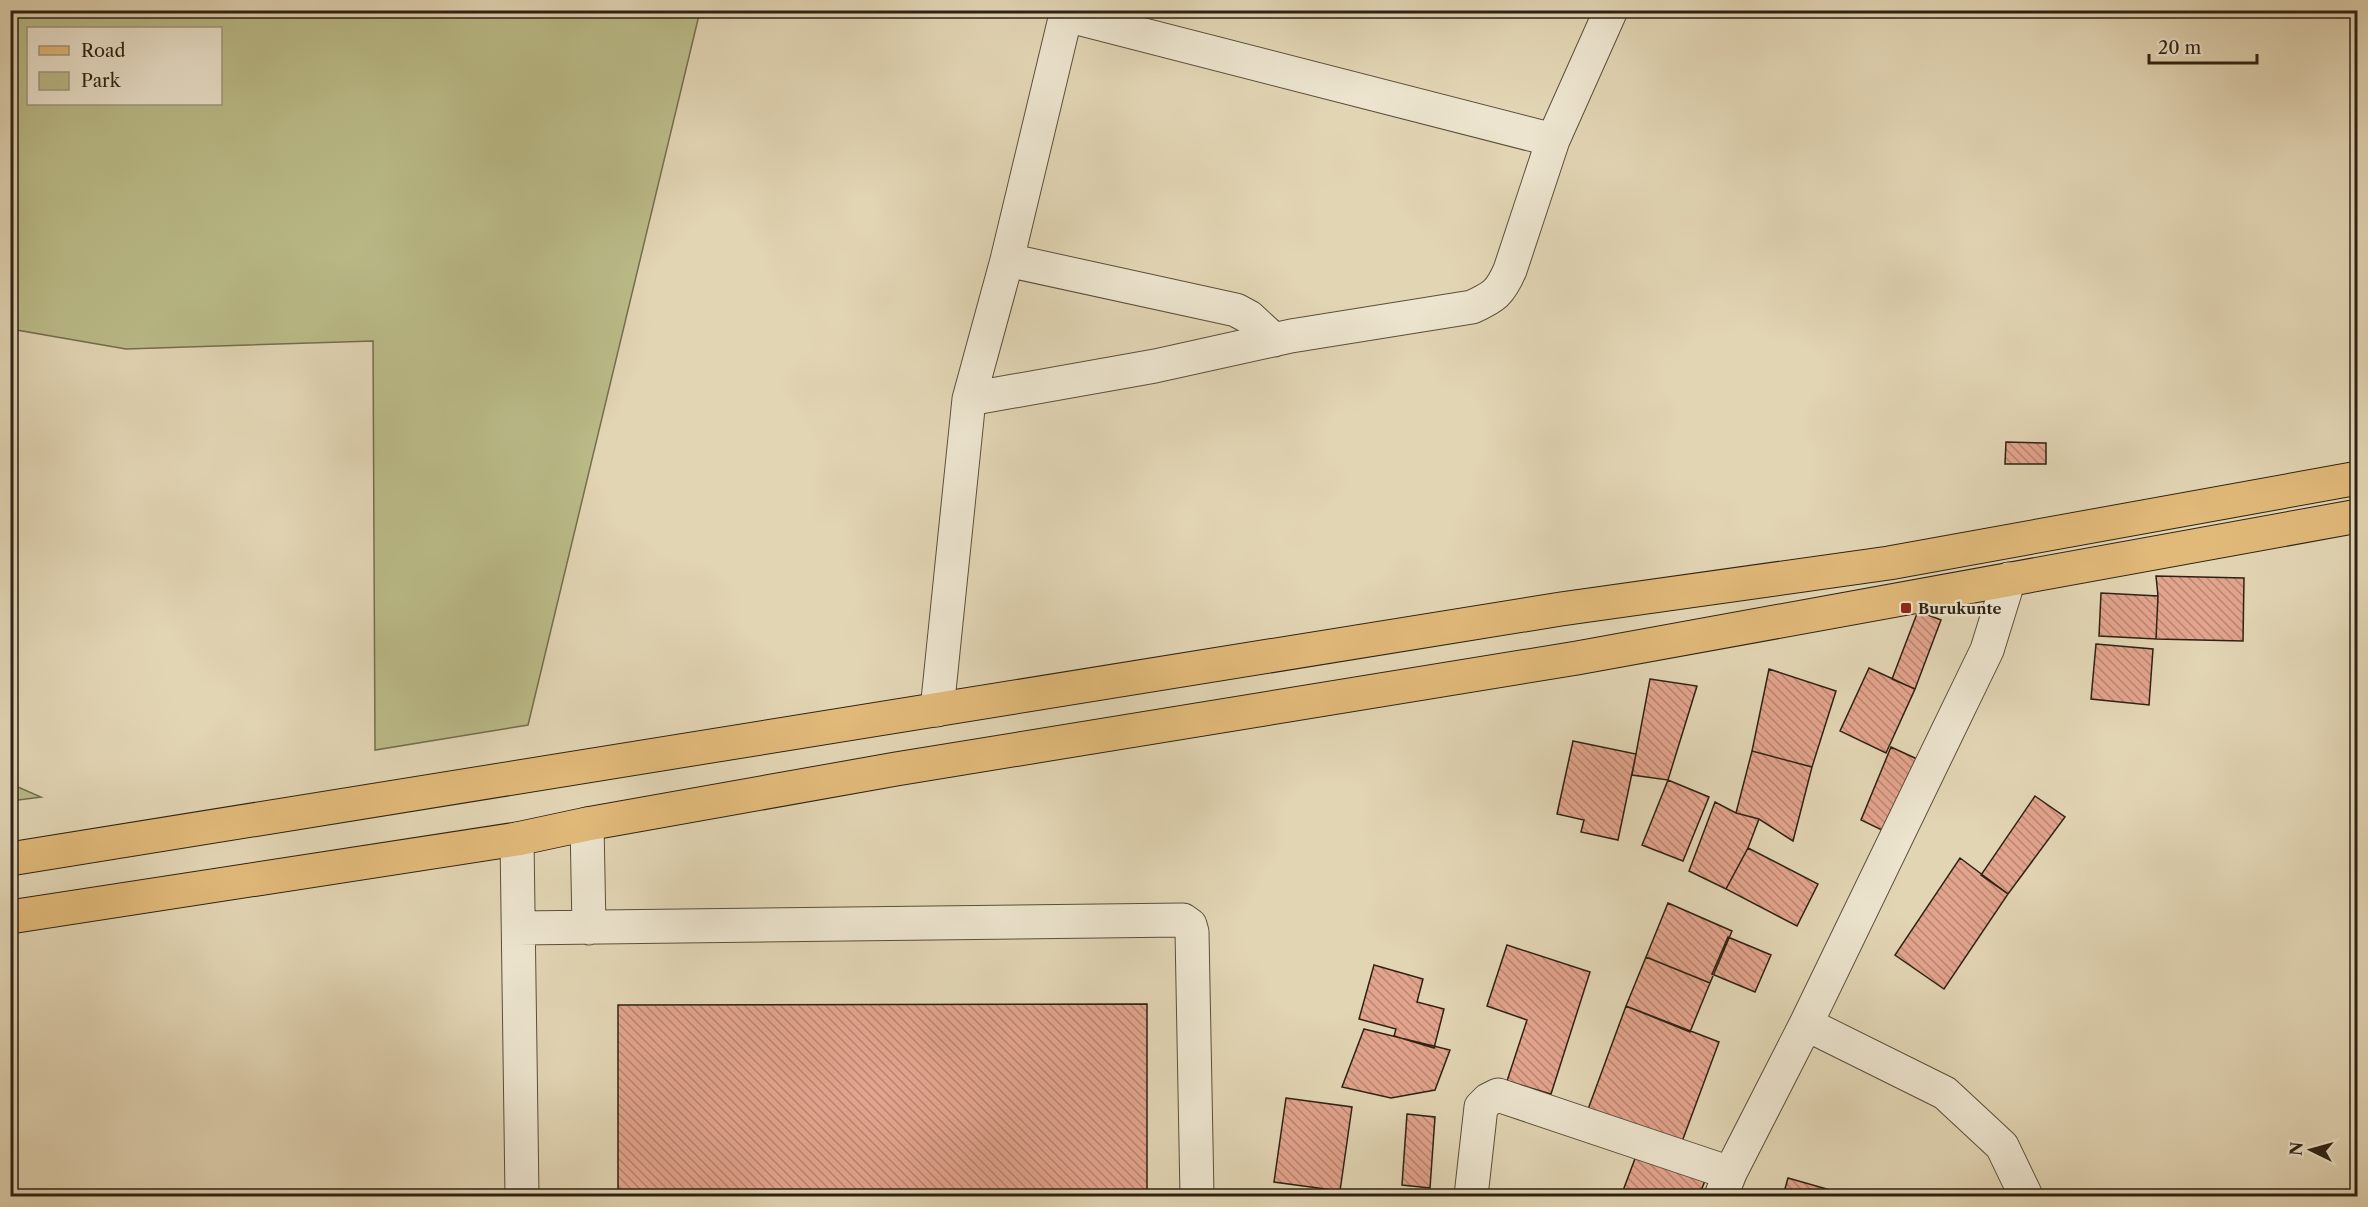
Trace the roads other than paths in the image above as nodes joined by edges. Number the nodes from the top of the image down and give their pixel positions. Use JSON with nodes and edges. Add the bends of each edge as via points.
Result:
{"nodes":[{"id":1,"x":1611,"y":10,"type":"edge"},
{"id":2,"x":1067,"y":13,"type":"edge"},
{"id":3,"x":1553,"y":140,"type":"junction"},
{"id":4,"x":1007,"y":260,"type":"junction"},
{"id":5,"x":1274,"y":340,"type":"junction"},
{"id":6,"x":969,"y":399,"type":"junction"},
{"id":7,"x":2358,"y":478,"type":"edge"},
{"id":8,"x":2358,"y":516,"type":"edge"},
{"id":9,"x":2009,"y":579,"type":"junction"},
{"id":10,"x":937,"y":710,"type":"junction"},
{"id":11,"x":587,"y":824,"type":"junction"},
{"id":12,"x":517,"y":839,"type":"junction"},
{"id":13,"x":10,"y":859,"type":"edge"},
{"id":14,"x":10,"y":916,"type":"edge"},
{"id":15,"x":519,"y":928,"type":"junction"},
{"id":16,"x":589,"y":928,"type":"junction"},
{"id":17,"x":1806,"y":1024,"type":"junction"},
{"id":18,"x":1726,"y":1185,"type":"edge"},
{"id":19,"x":522,"y":1197,"type":"edge"},
{"id":20,"x":1197,"y":1197,"type":"edge"},
{"id":21,"x":1470,"y":1197,"type":"edge"},
{"id":22,"x":2026,"y":1197,"type":"edge"}],
"edges":[{"from":1,"to":3,"type":"street"},
{"from":2,"to":3,"type":"street"},
{"from":2,"to":4,"type":"street"},
{"from":3,"to":5,"type":"street","via":[[1510,270],[1496,295],[1472,307]]},
{"from":4,"to":5,"type":"street","via":[[1236,310],[1250,317]]},
{"from":4,"to":6,"type":"street"},
{"from":5,"to":6,"type":"street"},
{"from":6,"to":10,"type":"street"},
{"from":7,"to":10,"type":"main road","via":[[1889,563],[1549,611]]},
{"from":8,"to":9,"type":"main road"},
{"from":9,"to":11,"type":"main road","via":[[1577,658],[896,769]]},
{"from":9,"to":17,"type":"street","via":[[1987,650]]},
{"from":10,"to":13,"type":"main road"},
{"from":11,"to":12,"type":"main road"},
{"from":11,"to":16,"type":"street"},
{"from":12,"to":14,"type":"main road"},
{"from":12,"to":15,"type":"street"},
{"from":15,"to":16,"type":"street"},
{"from":15,"to":19,"type":"street"},
{"from":16,"to":20,"type":"street","via":[[1183,920],[1192,932]]},
{"from":17,"to":18,"type":"street"},
{"from":17,"to":22,"type":"street","via":[[1945,1094],[2002,1146]]},
{"from":18,"to":21,"type":"street","via":[[1498,1095],[1482,1107]]}]}
